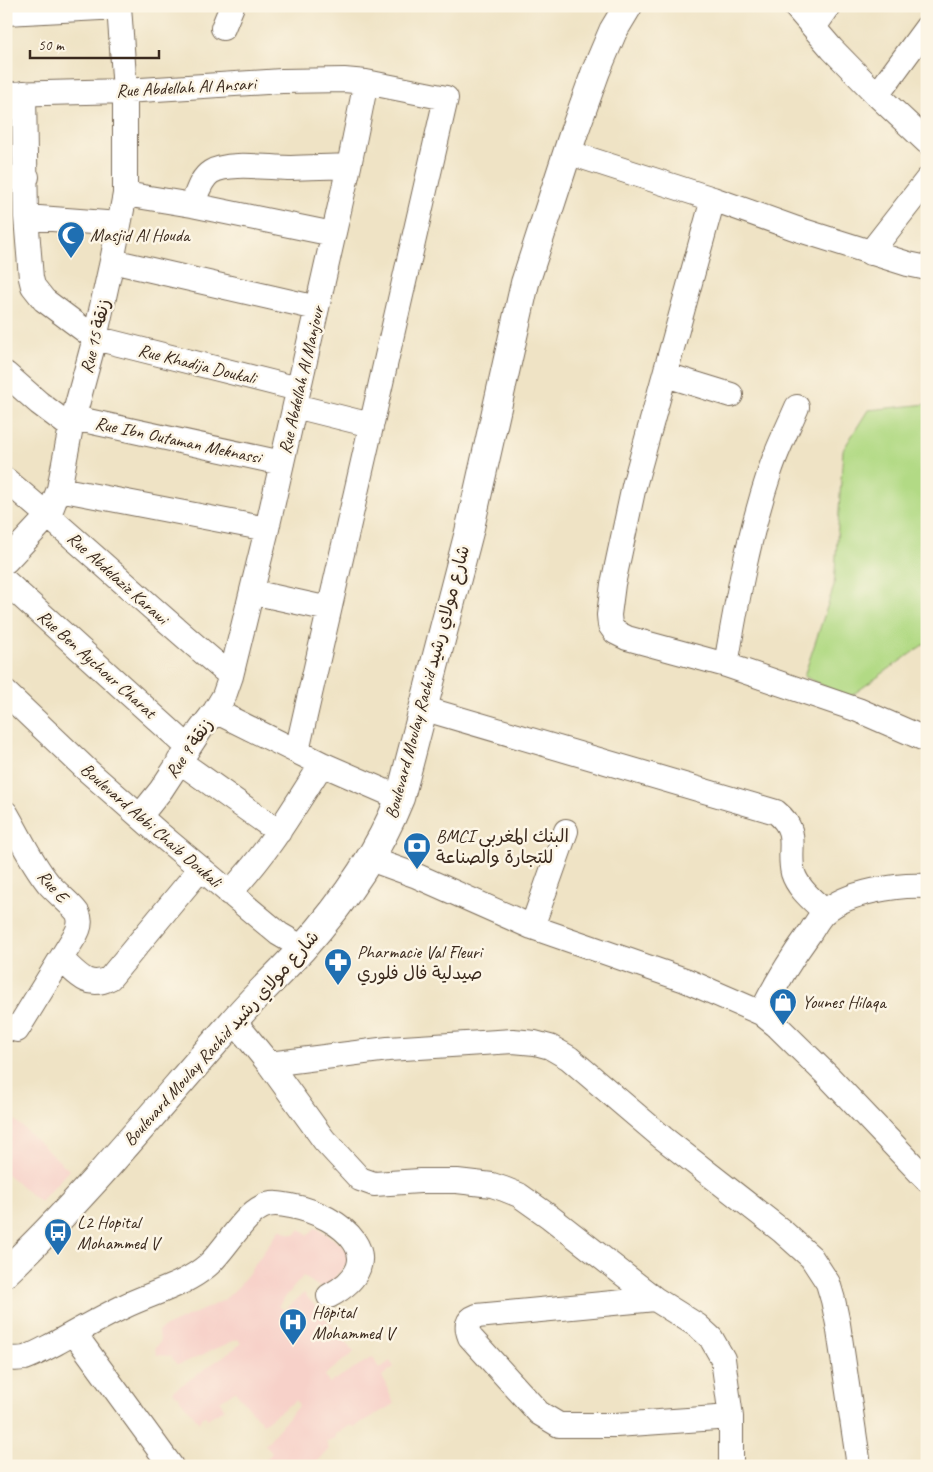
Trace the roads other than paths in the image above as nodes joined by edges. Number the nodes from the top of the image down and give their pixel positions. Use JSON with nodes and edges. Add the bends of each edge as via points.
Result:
{"nodes":[{"id":1,"x":119,"y":6,"type":"edge"},
{"id":2,"x":232,"y":6,"type":"edge"},
{"id":3,"x":628,"y":6,"type":"edge"},
{"id":4,"x":795,"y":6,"type":"edge"},
{"id":5,"x":828,"y":6,"type":"edge"},
{"id":6,"x":6,"y":13,"type":"edge"},
{"id":7,"x":814,"y":27,"type":"junction"},
{"id":8,"x":927,"y":27,"type":"edge"},
{"id":9,"x":223,"y":28,"type":"dead end"},
{"id":10,"x":366,"y":82,"type":"junction"},
{"id":11,"x":125,"y":91,"type":"junction"},
{"id":12,"x":15,"y":94,"type":"edge"},
{"id":13,"x":877,"y":95,"type":"junction"},
{"id":14,"x":927,"y":142,"type":"edge"},
{"id":15,"x":567,"y":152,"type":"junction"},
{"id":16,"x":349,"y":166,"type":"junction"},
{"id":17,"x":16,"y":177,"type":"edge"},
{"id":18,"x":927,"y":180,"type":"edge"},
{"id":19,"x":125,"y":194,"type":"junction"},
{"id":20,"x":713,"y":199,"type":"junction"},
{"id":21,"x":192,"y":205,"type":"junction"},
{"id":22,"x":26,"y":217,"type":"junction"},
{"id":23,"x":119,"y":224,"type":"junction"},
{"id":24,"x":333,"y":234,"type":"junction"},
{"id":25,"x":870,"y":253,"type":"junction"},
{"id":26,"x":112,"y":261,"type":"junction"},
{"id":27,"x":927,"y":268,"type":"edge"},
{"id":28,"x":317,"y":308,"type":"junction"},
{"id":29,"x":95,"y":338,"type":"junction"},
{"id":30,"x":6,"y":374,"type":"edge"},
{"id":31,"x":666,"y":375,"type":"junction"},
{"id":32,"x":732,"y":395,"type":"dead end"},
{"id":33,"x":296,"y":398,"type":"junction"},
{"id":34,"x":797,"y":407,"type":"dead end"},
{"id":35,"x":73,"y":423,"type":"junction"},
{"id":36,"x":371,"y":425,"type":"junction"},
{"id":37,"x":282,"y":463,"type":"junction"},
{"id":38,"x":6,"y":480,"type":"edge"},
{"id":39,"x":59,"y":489,"type":"junction"},
{"id":40,"x":48,"y":515,"type":"junction"},
{"id":41,"x":267,"y":529,"type":"junction"},
{"id":42,"x":6,"y":561,"type":"edge"},
{"id":43,"x":6,"y":582,"type":"edge"},
{"id":44,"x":252,"y":592,"type":"junction"},
{"id":45,"x":329,"y":609,"type":"junction"},
{"id":46,"x":726,"y":664,"type":"junction"},
{"id":47,"x":231,"y":676,"type":"junction"},
{"id":48,"x":6,"y":693,"type":"edge"},
{"id":49,"x":422,"y":708,"type":"junction"},
{"id":50,"x":215,"y":711,"type":"junction"},
{"id":51,"x":927,"y":740,"type":"edge"},
{"id":52,"x":297,"y":751,"type":"junction"},
{"id":53,"x":184,"y":754,"type":"junction"},
{"id":54,"x":322,"y":764,"type":"junction"},
{"id":55,"x":400,"y":798,"type":"junction"},
{"id":56,"x":6,"y":813,"type":"edge"},
{"id":57,"x":140,"y":816,"type":"junction"},
{"id":58,"x":566,"y":831,"type":"dead end"},
{"id":59,"x":279,"y":832,"type":"junction"},
{"id":60,"x":370,"y":858,"type":"junction"},
{"id":61,"x":201,"y":868,"type":"junction"},
{"id":62,"x":927,"y":886,"type":"edge"},
{"id":63,"x":229,"y":893,"type":"junction"},
{"id":64,"x":825,"y":912,"type":"junction"},
{"id":65,"x":532,"y":927,"type":"junction"},
{"id":66,"x":302,"y":948,"type":"junction"},
{"id":67,"x":61,"y":959,"type":"junction"},
{"id":68,"x":760,"y":1013,"type":"junction"},
{"id":69,"x":234,"y":1020,"type":"junction"},
{"id":70,"x":17,"y":1030,"type":"dead end"},
{"id":71,"x":269,"y":1064,"type":"junction"},
{"id":72,"x":927,"y":1180,"type":"edge"},
{"id":73,"x":6,"y":1272,"type":"edge"},
{"id":74,"x":330,"y":1296,"type":"dead end"},
{"id":75,"x":655,"y":1299,"type":"junction"},
{"id":76,"x":74,"y":1333,"type":"junction"},
{"id":77,"x":6,"y":1358,"type":"edge"},
{"id":78,"x":732,"y":1417,"type":"junction"},
{"id":79,"x":171,"y":1466,"type":"edge"},
{"id":80,"x":731,"y":1466,"type":"edge"},
{"id":81,"x":859,"y":1466,"type":"edge"}],
"edges":[{"from":1,"to":6,"type":"street"},
{"from":1,"to":11,"type":"street","name":"Rue 15 زنقة"},
{"from":2,"to":9,"type":"street"},
{"from":3,"to":15,"type":"main road","name":"Boulevard Moulay Rachid شارع مولاي رشيد","via":[[596,71]]},
{"from":4,"to":7,"type":"street"},
{"from":5,"to":7,"type":"street"},
{"from":7,"to":13,"type":"street"},
{"from":8,"to":13,"type":"street"},
{"from":10,"to":11,"type":"street","name":"Rue Abdellah Al Ansari","via":[[282,81]]},
{"from":10,"to":16,"type":"street","name":"Rue Abdellah Al Manjour"},
{"from":10,"to":36,"type":"street","name":"Rue Abdellah Al Ansari","via":[[446,98]]},
{"from":11,"to":12,"type":"street","name":"Rue Abdellah Al Ansari"},
{"from":11,"to":19,"type":"street","name":"Rue 15 زنقة"},
{"from":12,"to":17,"type":"street"},
{"from":13,"to":14,"type":"street"},
{"from":15,"to":20,"type":"street"},
{"from":15,"to":49,"type":"main road","name":"Boulevard Moulay Rachid شارع مولاي رشيد","via":[[525,283],[469,532]]},
{"from":16,"to":21,"type":"street","via":[[218,168],[201,182]]},
{"from":16,"to":24,"type":"street","name":"Rue Abdellah Al Manjour"},
{"from":17,"to":22,"type":"street"},
{"from":18,"to":25,"type":"street"},
{"from":19,"to":21,"type":"street"},
{"from":19,"to":23,"type":"street","name":"Rue 15 زنقة"},
{"from":20,"to":25,"type":"street"},
{"from":20,"to":31,"type":"street"},
{"from":21,"to":24,"type":"street"},
{"from":22,"to":23,"type":"street"},
{"from":22,"to":29,"type":"street","via":[[33,286],[44,300]]},
{"from":23,"to":26,"type":"street","name":"Rue 15 زنقة"},
{"from":24,"to":28,"type":"street","name":"Rue Abdellah Al Manjour"},
{"from":25,"to":27,"type":"street"},
{"from":26,"to":28,"type":"street"},
{"from":26,"to":29,"type":"street","name":"Rue 15 زنقة"},
{"from":28,"to":33,"type":"street","name":"Rue Abdellah Al Manjour"},
{"from":29,"to":33,"type":"street","name":"Rue Khadija Doukali"},
{"from":29,"to":35,"type":"street","name":"Rue 15 زنقة"},
{"from":30,"to":35,"type":"street","via":[[39,403]]},
{"from":31,"to":32,"type":"street"},
{"from":31,"to":46,"type":"street","via":[[634,486],[613,584],[610,625],[615,632],[627,638]]},
{"from":33,"to":36,"type":"street","name":"Rue Khadija Doukali"},
{"from":33,"to":37,"type":"street","name":"Rue Abdellah Al Manjour"},
{"from":34,"to":46,"type":"street","via":[[771,469],[756,516]]},
{"from":35,"to":37,"type":"street","name":"Rue Ibn Outaman Meknassi"},
{"from":35,"to":39,"type":"street","name":"Rue 15 زنقة"},
{"from":36,"to":45,"type":"street"},
{"from":37,"to":41,"type":"street","name":"Rue Abdellah Al Manjour"},
{"from":38,"to":40,"type":"street","name":"Rue Abdelaziz Karawi"},
{"from":39,"to":40,"type":"street","name":"Rue 15 زنقة"},
{"from":39,"to":41,"type":"street"},
{"from":40,"to":42,"type":"street","name":"Rue 15 زنقة"},
{"from":40,"to":47,"type":"street","name":"Rue Abdelaziz Karawi"},
{"from":41,"to":44,"type":"street","name":"Rue Abdellah Al Manjour"},
{"from":43,"to":53,"type":"street","name":"Rue Ben Aychour Charat"},
{"from":44,"to":45,"type":"street"},
{"from":44,"to":47,"type":"street","name":"Rue Abdellah Al Manjour"},
{"from":45,"to":52,"type":"street"},
{"from":46,"to":51,"type":"street","via":[[858,710]]},
{"from":47,"to":50,"type":"street","name":"Rue 9 زنقة"},
{"from":48,"to":57,"type":"street","name":"Boulevard Abbi Chaib Doukali"},
{"from":49,"to":55,"type":"main road","name":"Boulevard Moulay Rachid شارع مولاي رشيد"},
{"from":49,"to":64,"type":"street","via":[[776,812],[790,828],[793,873]]},
{"from":50,"to":52,"type":"street"},
{"from":50,"to":53,"type":"street","name":"Rue 9 زنقة"},
{"from":52,"to":54,"type":"street"},
{"from":53,"to":57,"type":"street","name":"Rue 9 زنقة"},
{"from":53,"to":59,"type":"street","name":"Rue Ben Aychour Charat"},
{"from":54,"to":55,"type":"street"},
{"from":54,"to":59,"type":"street"},
{"from":55,"to":60,"type":"main road","name":"Boulevard Moulay Rachid شارع مولاي رشيد","via":[[386,832]]},
{"from":56,"to":67,"type":"street","name":"Rue E","via":[[29,857],[48,884],[79,916],[78,931]]},
{"from":57,"to":61,"type":"street","name":"Boulevard Abbi Chaib Doukali"},
{"from":58,"to":65,"type":"street"},
{"from":59,"to":63,"type":"street","via":[[252,869]]},
{"from":60,"to":65,"type":"street"},
{"from":60,"to":66,"type":"main road","name":"Boulevard Moulay Rachid شارع مولاي رشيد","via":[[344,897]]},
{"from":61,"to":63,"type":"street","name":"Boulevard Abbi Chaib Doukali"},
{"from":61,"to":67,"type":"street","via":[[110,978],[90,982]]},
{"from":62,"to":64,"type":"street","via":[[882,888],[840,902]]},
{"from":63,"to":66,"type":"street","name":"Boulevard Abbi Chaib Doukali","via":[[279,934]]},
{"from":64,"to":68,"type":"street","via":[[789,962]]},
{"from":65,"to":68,"type":"street","via":[[685,980]]},
{"from":66,"to":69,"type":"main road","name":"Boulevard Moulay Rachid شارع مولاي رشيد"},
{"from":67,"to":70,"type":"street","name":"Rue E"},
{"from":68,"to":72,"type":"street","via":[[826,1074]]},
{"from":69,"to":71,"type":"street"},
{"from":69,"to":73,"type":"main road","name":"Boulevard Moulay Rachid شارع مولاي رشيد","via":[[108,1165]]},
{"from":71,"to":75,"type":"street","via":[[324,1140],[360,1179],[374,1184],[456,1181],[492,1185],[519,1195]]},
{"from":71,"to":81,"type":"street","via":[[388,1049],[513,1041],[550,1047],[569,1058],[811,1257],[828,1283],[838,1324]]},
{"from":74,"to":76,"type":"street","via":[[352,1281],[357,1272],[359,1251],[354,1240],[344,1229],[316,1213],[270,1204],[246,1220],[206,1267],[181,1283],[123,1307]]},
{"from":75,"to":78,"type":"street","via":[[698,1326],[718,1348],[724,1359]]},
{"from":75,"to":78,"type":"street","via":[[478,1316],[470,1320],[467,1329],[470,1337],[539,1414],[559,1425],[616,1425]]},
{"from":76,"to":77,"type":"street","via":[[26,1357]]},
{"from":76,"to":79,"type":"street"},
{"from":78,"to":80,"type":"street"}]}
